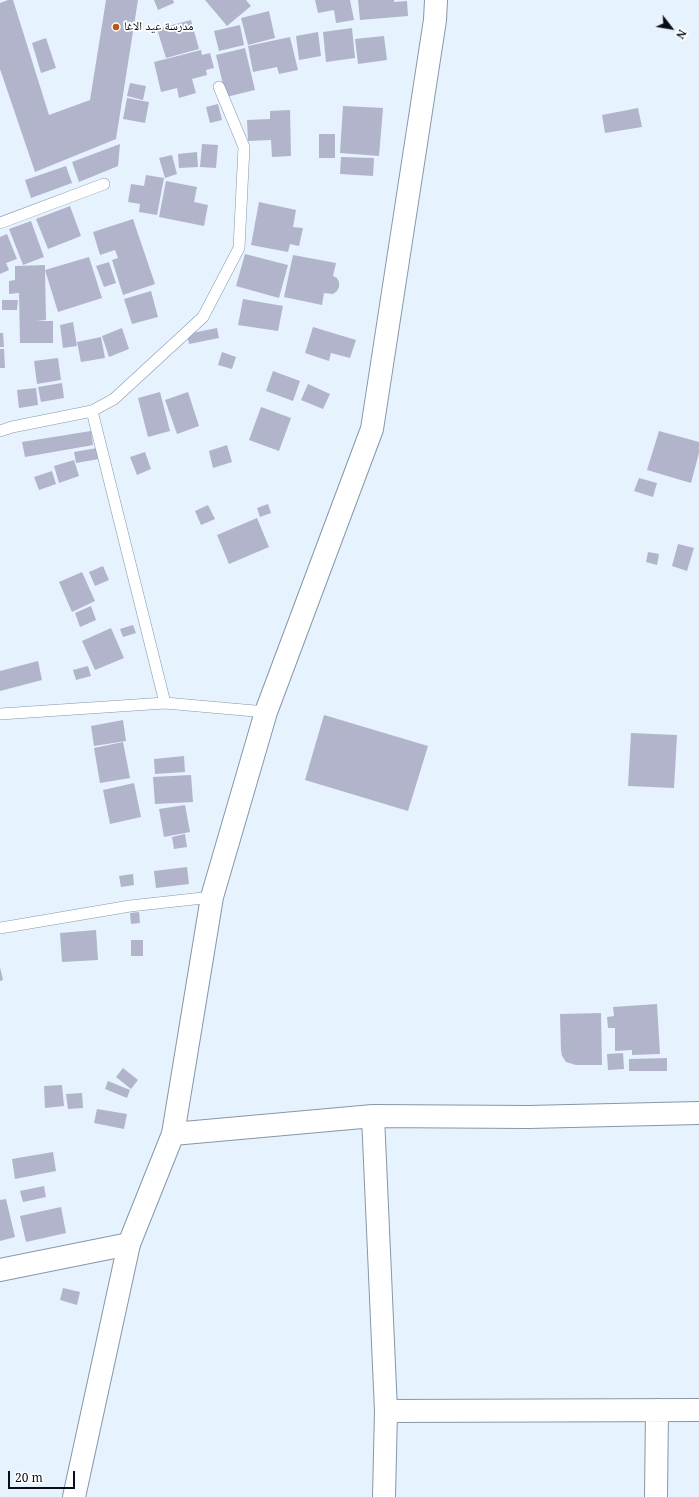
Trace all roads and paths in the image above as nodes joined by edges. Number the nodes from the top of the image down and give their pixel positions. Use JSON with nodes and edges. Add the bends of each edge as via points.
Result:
{"nodes":[{"id":1,"x":436,"y":0,"type":"edge"},
{"id":2,"x":219,"y":87,"type":"dead end"},
{"id":3,"x":104,"y":184,"type":"dead end"},
{"id":4,"x":0,"y":223,"type":"edge"},
{"id":5,"x":92,"y":411,"type":"junction"},
{"id":6,"x":0,"y":431,"type":"edge"},
{"id":7,"x":165,"y":703,"type":"junction"},
{"id":8,"x":266,"y":712,"type":"junction"},
{"id":9,"x":0,"y":714,"type":"edge"},
{"id":10,"x":212,"y":897,"type":"junction"},
{"id":11,"x":0,"y":928,"type":"edge"},
{"id":12,"x":699,"y":1113,"type":"edge"},
{"id":13,"x":373,"y":1116,"type":"junction"},
{"id":14,"x":173,"y":1134,"type":"junction"},
{"id":15,"x":129,"y":1244,"type":"junction"},
{"id":16,"x":0,"y":1270,"type":"edge"},
{"id":17,"x":657,"y":1410,"type":"junction"},
{"id":18,"x":699,"y":1410,"type":"edge"},
{"id":19,"x":386,"y":1411,"type":"junction"},
{"id":20,"x":74,"y":1497,"type":"edge"},
{"id":21,"x":384,"y":1497,"type":"edge"},
{"id":22,"x":656,"y":1497,"type":"edge"}],
"edges":[{"from":1,"to":8,"type":"street","via":[[372,429]]},
{"from":2,"to":5,"type":"lane","via":[[244,147],[239,248],[203,317],[114,399]]},
{"from":3,"to":4,"type":"lane"},
{"from":5,"to":6,"type":"lane"},
{"from":5,"to":7,"type":"lane"},
{"from":7,"to":8,"type":"lane"},
{"from":7,"to":9,"type":"lane"},
{"from":8,"to":10,"type":"street"},
{"from":10,"to":11,"type":"lane","via":[[130,906]]},
{"from":10,"to":14,"type":"street"},
{"from":12,"to":13,"type":"street","via":[[528,1117]]},
{"from":13,"to":14,"type":"street"},
{"from":13,"to":19,"type":"street"},
{"from":14,"to":15,"type":"street"},
{"from":15,"to":16,"type":"street"},
{"from":15,"to":20,"type":"street"},
{"from":17,"to":18,"type":"street"},
{"from":17,"to":19,"type":"street"},
{"from":17,"to":22,"type":"street"},
{"from":19,"to":21,"type":"street"}]}
